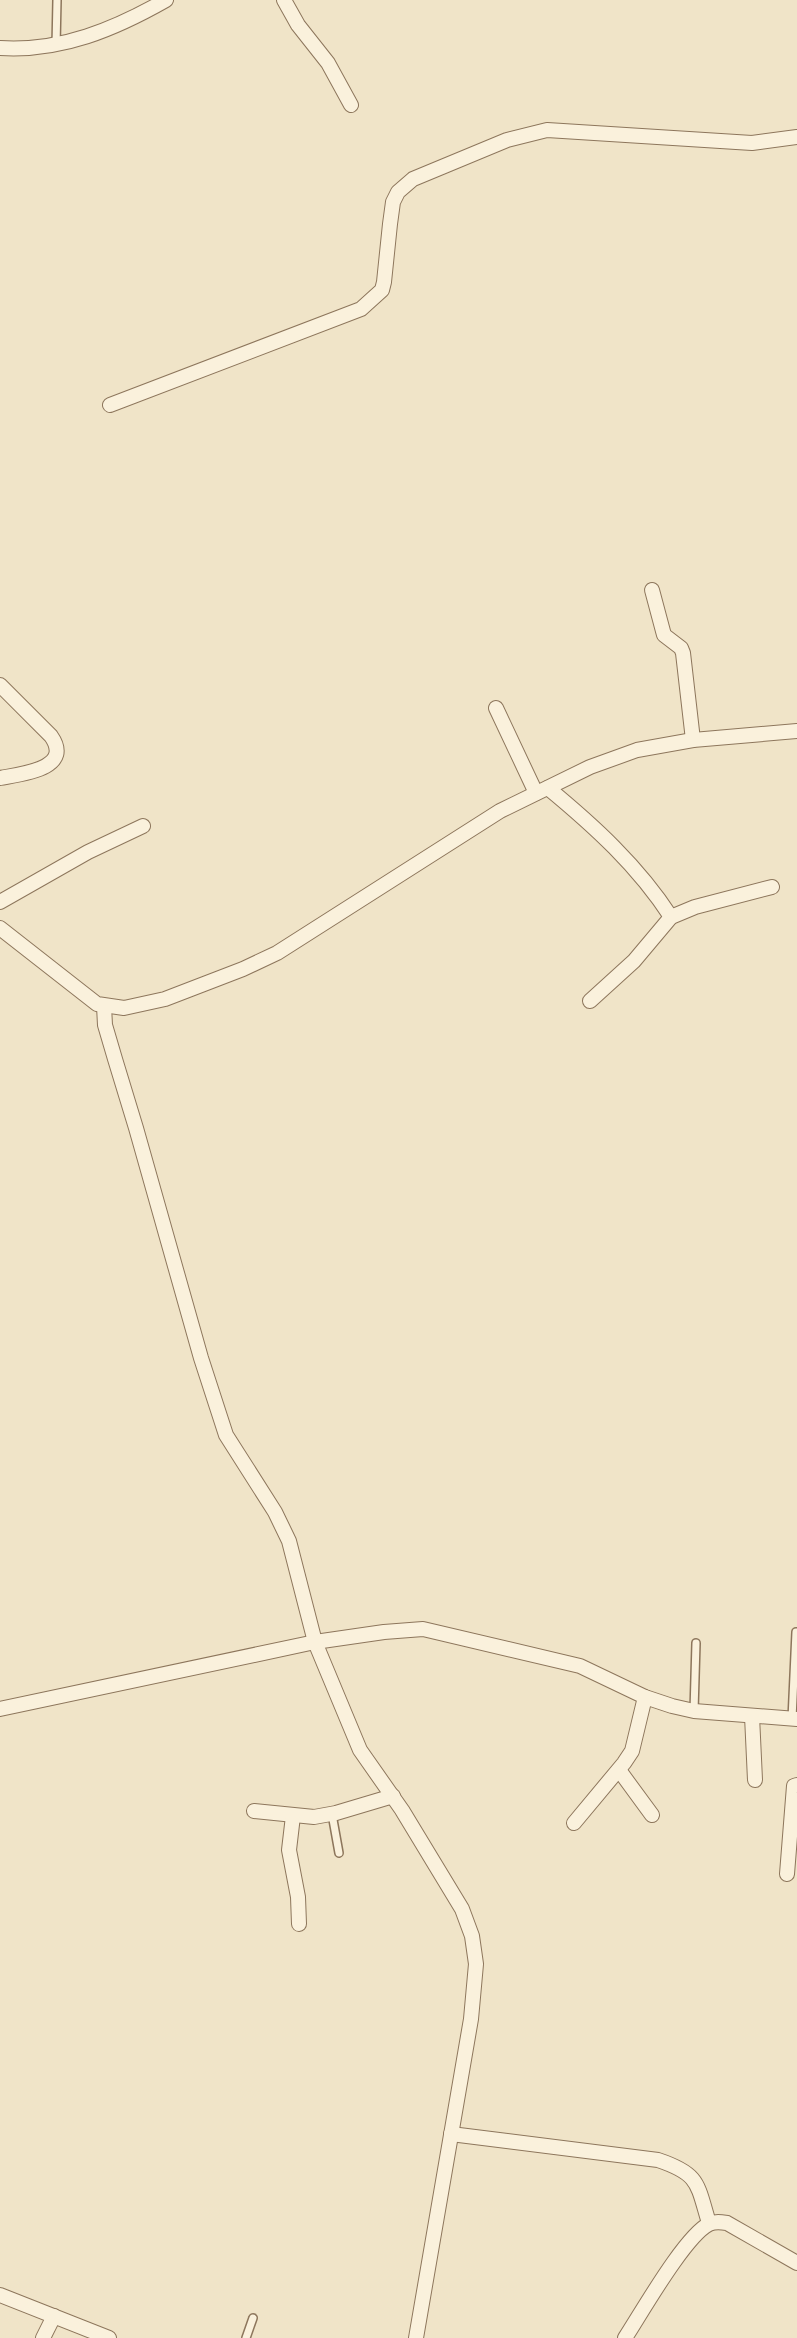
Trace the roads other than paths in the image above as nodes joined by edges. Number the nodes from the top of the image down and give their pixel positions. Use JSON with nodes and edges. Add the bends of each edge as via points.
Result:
{"nodes":[{"id":1,"x":57,"y":0,"type":"edge"},
{"id":2,"x":166,"y":0,"type":"edge"},
{"id":3,"x":284,"y":0,"type":"edge"},
{"id":4,"x":56,"y":46,"type":"junction"},
{"id":5,"x":0,"y":48,"type":"edge"},
{"id":6,"x":351,"y":105,"type":"dead end"},
{"id":7,"x":797,"y":137,"type":"edge"},
{"id":8,"x":110,"y":405,"type":"dead end"},
{"id":9,"x":652,"y":590,"type":"dead end"},
{"id":10,"x":0,"y":685,"type":"edge"},
{"id":11,"x":496,"y":708,"type":"dead end"},
{"id":12,"x":797,"y":732,"type":"edge"},
{"id":13,"x":693,"y":740,"type":"junction"},
{"id":14,"x":0,"y":778,"type":"edge"},
{"id":15,"x":542,"y":790,"type":"junction"},
{"id":16,"x":142,"y":826,"type":"dead end"},
{"id":17,"x":772,"y":887,"type":"dead end"},
{"id":18,"x":0,"y":902,"type":"edge"},
{"id":19,"x":671,"y":917,"type":"junction"},
{"id":20,"x":0,"y":928,"type":"edge"},
{"id":21,"x":590,"y":1001,"type":"dead end"},
{"id":22,"x":104,"y":1006,"type":"junction"},
{"id":23,"x":796,"y":1632,"type":"edge"},
{"id":24,"x":315,"y":1642,"type":"junction"},
{"id":25,"x":696,"y":1643,"type":"dead end"},
{"id":26,"x":645,"y":1697,"type":"junction"},
{"id":27,"x":0,"y":1709,"type":"edge"},
{"id":28,"x":694,"y":1711,"type":"junction"},
{"id":29,"x":752,"y":1716,"type":"junction"},
{"id":30,"x":795,"y":1719,"type":"edge"},
{"id":31,"x":619,"y":1770,"type":"junction"},
{"id":32,"x":755,"y":1780,"type":"dead end"},
{"id":33,"x":797,"y":1785,"type":"edge"},
{"id":34,"x":393,"y":1796,"type":"junction"},
{"id":35,"x":254,"y":1811,"type":"dead end"},
{"id":36,"x":332,"y":1814,"type":"junction"},
{"id":37,"x":652,"y":1815,"type":"dead end"},
{"id":38,"x":293,"y":1816,"type":"junction"},
{"id":39,"x":574,"y":1823,"type":"dead end"},
{"id":40,"x":339,"y":1853,"type":"dead end"},
{"id":41,"x":787,"y":1874,"type":"dead end"},
{"id":42,"x":299,"y":1924,"type":"dead end"},
{"id":43,"x":451,"y":2134,"type":"junction"},
{"id":44,"x":710,"y":2223,"type":"junction"},
{"id":45,"x":797,"y":2263,"type":"edge"},
{"id":46,"x":0,"y":2295,"type":"edge"},
{"id":47,"x":54,"y":2316,"type":"junction"},
{"id":48,"x":253,"y":2318,"type":"dead end"},
{"id":49,"x":43,"y":2338,"type":"edge"},
{"id":50,"x":108,"y":2338,"type":"edge"},
{"id":51,"x":246,"y":2338,"type":"edge"},
{"id":52,"x":416,"y":2338,"type":"edge"},
{"id":53,"x":626,"y":2338,"type":"edge"}],
"edges":[{"from":1,"to":4,"type":"lane"},
{"from":2,"to":4,"type":"street","via":[[119,25]]},
{"from":3,"to":6,"type":"street","via":[[328,63]]},
{"from":4,"to":5,"type":"street"},
{"from":7,"to":8,"type":"street","via":[[752,143],[547,130],[507,141],[413,179],[398,192],[393,202],[382,290],[361,309]]},
{"from":9,"to":13,"type":"street","via":[[664,635],[683,653]]},
{"from":10,"to":14,"type":"street","via":[[51,736],[57,751],[48,765]]},
{"from":11,"to":15,"type":"street"},
{"from":12,"to":13,"type":"street"},
{"from":13,"to":15,"type":"street","via":[[637,750]]},
{"from":15,"to":19,"type":"street","via":[[576,811],[628,861]]},
{"from":15,"to":22,"type":"street","via":[[460,835],[277,953],[165,999],[137,1006]]},
{"from":16,"to":18,"type":"street"},
{"from":17,"to":19,"type":"street"},
{"from":19,"to":21,"type":"street","via":[[634,961]]},
{"from":20,"to":22,"type":"street","via":[[85,996]]},
{"from":22,"to":24,"type":"street","via":[[105,1025],[226,1434],[289,1541]]},
{"from":23,"to":30,"type":"lane"},
{"from":24,"to":26,"type":"street","via":[[423,1629],[580,1666]]},
{"from":24,"to":27,"type":"street"},
{"from":24,"to":34,"type":"street","via":[[360,1750]]},
{"from":25,"to":28,"type":"lane"},
{"from":26,"to":28,"type":"street"},
{"from":26,"to":31,"type":"street","via":[[632,1751]]},
{"from":28,"to":29,"type":"street"},
{"from":29,"to":30,"type":"street"},
{"from":29,"to":32,"type":"street"},
{"from":31,"to":37,"type":"street"},
{"from":31,"to":39,"type":"street"},
{"from":33,"to":41,"type":"street","via":[[791,1806]]},
{"from":34,"to":36,"type":"street"},
{"from":34,"to":43,"type":"street","via":[[462,1909],[472,1936],[476,1964],[471,2019]]},
{"from":35,"to":38,"type":"street"},
{"from":36,"to":38,"type":"street"},
{"from":36,"to":40,"type":"lane"},
{"from":38,"to":42,"type":"street","via":[[289,1850]]},
{"from":43,"to":44,"type":"street","via":[[670,2164],[692,2176]]},
{"from":43,"to":52,"type":"street"},
{"from":44,"to":45,"type":"street","via":[[727,2223]]},
{"from":44,"to":53,"type":"street","via":[[690,2239]]},
{"from":46,"to":47,"type":"street"},
{"from":47,"to":49,"type":"street"},
{"from":47,"to":50,"type":"street"},
{"from":48,"to":51,"type":"lane"}]}
